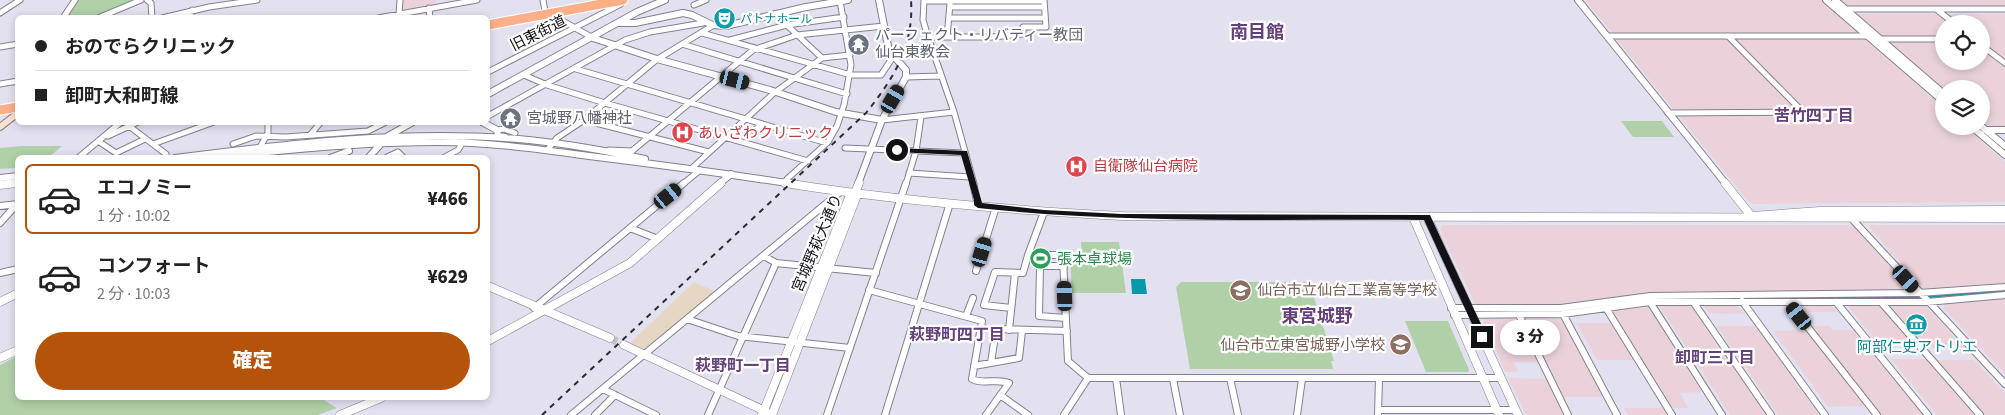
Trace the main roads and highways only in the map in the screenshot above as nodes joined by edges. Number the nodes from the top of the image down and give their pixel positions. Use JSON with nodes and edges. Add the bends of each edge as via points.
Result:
{"nodes":[{"id":1,"x":623,"y":0,"type":"edge"},
{"id":2,"x":490,"y":25,"type":"edge"},
{"id":3,"x":15,"y":108,"type":"edge"},
{"id":4,"x":0,"y":110,"type":"edge"},
{"id":5,"x":15,"y":115,"type":"edge"},
{"id":6,"x":0,"y":127,"type":"edge"}],
"edges":[{"from":1,"to":2,"type":"highway"},
{"from":3,"to":4,"type":"highway"},
{"from":5,"to":6,"type":"main road"}]}
